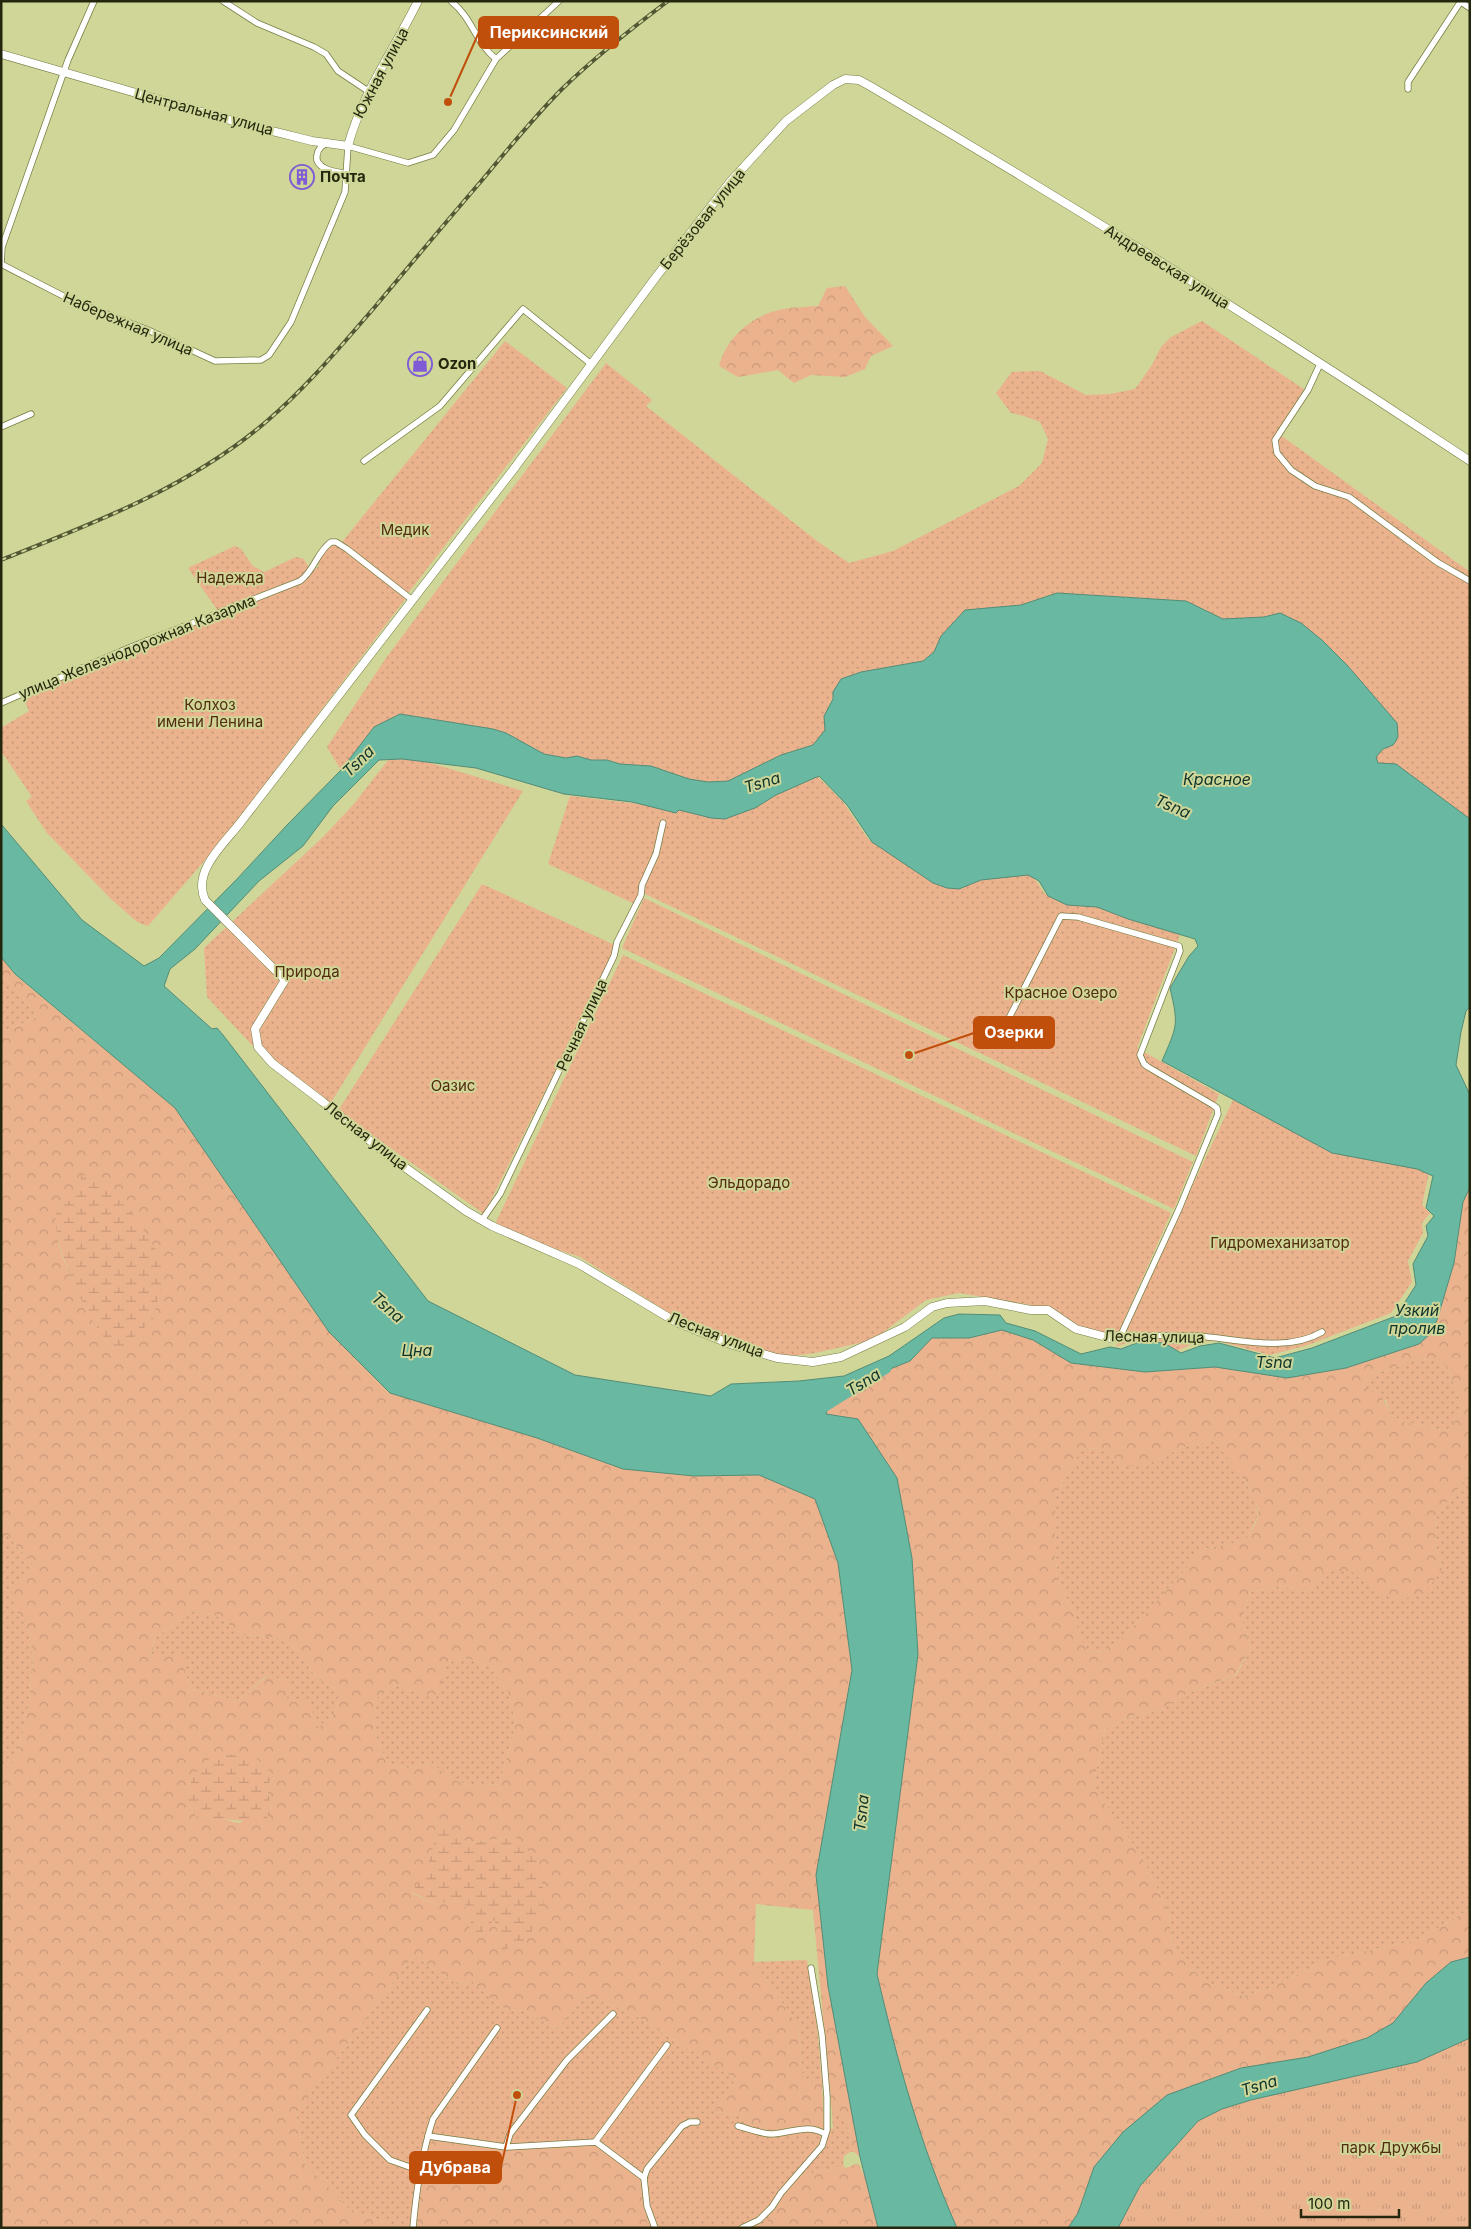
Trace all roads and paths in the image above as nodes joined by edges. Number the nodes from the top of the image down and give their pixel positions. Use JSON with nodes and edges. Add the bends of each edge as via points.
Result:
{"nodes":[{"id":1,"x":94,"y":1,"type":"edge"},
{"id":2,"x":223,"y":1,"type":"edge"},
{"id":3,"x":418,"y":1,"type":"edge"},
{"id":4,"x":451,"y":1,"type":"edge"},
{"id":5,"x":559,"y":1,"type":"edge"},
{"id":6,"x":1461,"y":2,"type":"edge"},
{"id":7,"x":1470,"y":8,"type":"edge"},
{"id":8,"x":1,"y":54,"type":"edge"},
{"id":9,"x":496,"y":59,"type":"junction"},
{"id":10,"x":64,"y":73,"type":"junction"},
{"id":11,"x":859,"y":80,"type":"joint"},
{"id":12,"x":1408,"y":89,"type":"dead end"},
{"id":13,"x":368,"y":91,"type":"junction"},
{"id":14,"x":327,"y":144,"type":"junction"},
{"id":15,"x":348,"y":146,"type":"junction"},
{"id":16,"x":348,"y":174,"type":"junction"},
{"id":17,"x":1,"y":264,"type":"edge"},
{"id":18,"x":591,"y":364,"type":"junction"},
{"id":19,"x":1320,"y":364,"type":"junction"},
{"id":20,"x":31,"y":414,"type":"dead end"},
{"id":21,"x":1,"y":427,"type":"edge"},
{"id":22,"x":364,"y":461,"type":"dead end"},
{"id":23,"x":1470,"y":462,"type":"edge"},
{"id":24,"x":1470,"y":581,"type":"edge"},
{"id":25,"x":411,"y":599,"type":"junction"},
{"id":26,"x":1,"y":703,"type":"edge"},
{"id":27,"x":663,"y":823,"type":"dead end"},
{"id":28,"x":232,"y":928,"type":"joint"},
{"id":29,"x":1009,"y":1018,"type":"dead end"},
{"id":30,"x":482,"y":1220,"type":"junction"},
{"id":31,"x":1322,"y":1332,"type":"dead end"},
{"id":32,"x":1121,"y":1335,"type":"junction"},
{"id":33,"x":811,"y":1968,"type":"dead end"},
{"id":34,"x":427,"y":2010,"type":"dead end"},
{"id":35,"x":613,"y":2014,"type":"dead end"},
{"id":36,"x":497,"y":2028,"type":"dead end"},
{"id":37,"x":668,"y":2046,"type":"dead end"},
{"id":38,"x":697,"y":2122,"type":"dead end"},
{"id":39,"x":738,"y":2126,"type":"dead end"},
{"id":40,"x":825,"y":2134,"type":"junction"},
{"id":41,"x":428,"y":2136,"type":"junction"},
{"id":42,"x":595,"y":2142,"type":"junction"},
{"id":43,"x":506,"y":2147,"type":"junction"},
{"id":44,"x":421,"y":2171,"type":"junction"},
{"id":45,"x":644,"y":2178,"type":"junction"},
{"id":46,"x":413,"y":2228,"type":"edge"},
{"id":47,"x":654,"y":2228,"type":"edge"},
{"id":48,"x":742,"y":2228,"type":"edge"}],
"edges":[{"from":1,"to":10,"type":"street"},
{"from":2,"to":13,"type":"street","via":[[257,23],[326,54],[338,71]]},
{"from":3,"to":13,"type":"street","name":"Южная улица"},
{"from":4,"to":9,"type":"street","via":[[468,17],[485,50]]},
{"from":5,"to":9,"type":"street"},
{"from":6,"to":7,"type":"street"},
{"from":6,"to":12,"type":"street","via":[[1408,82]]},
{"from":8,"to":10,"type":"street","name":"Центральная улица"},
{"from":9,"to":15,"type":"street","name":"Центральная улица","via":[[454,130],[433,155],[408,163]]},
{"from":10,"to":14,"type":"street","name":"Центральная улица"},
{"from":10,"to":17,"type":"street","via":[[2,247]]},
{"from":11,"to":18,"type":"street","name":"Берёзовая улица","via":[[845,79],[833,85],[775,132],[702,216]]},
{"from":11,"to":19,"type":"street","name":"Андреевская улица"},
{"from":13,"to":15,"type":"street","name":"Южная улица"},
{"from":14,"to":15,"type":"street","name":"Центральная улица"},
{"from":14,"to":16,"type":"street","via":[[317,152],[319,164]]},
{"from":15,"to":16,"type":"street"},
{"from":16,"to":17,"type":"street","name":"Набережная улица","via":[[345,192],[291,322],[273,349],[261,360],[215,361],[71,300]]},
{"from":18,"to":22,"type":"street","via":[[523,309],[440,406]]},
{"from":18,"to":25,"type":"street","name":"Берёзовая улица","via":[[513,470]]},
{"from":19,"to":23,"type":"street","name":"Андреевская улица"},
{"from":19,"to":24,"type":"street","via":[[1308,390],[1275,440],[1277,453],[1291,470],[1315,486],[1349,497],[1437,562]]},
{"from":20,"to":21,"type":"street"},
{"from":25,"to":26,"type":"street","name":"улица Железнодорожная Казарма","via":[[336,542],[331,542],[316,558],[310,573],[300,581],[131,646]]},
{"from":25,"to":28,"type":"street","name":"Берёзовая улица","via":[[207,867],[201,882],[205,900]]},
{"from":27,"to":30,"type":"street","name":"Речная улица","via":[[641,895],[614,956],[500,1194]]},
{"from":28,"to":30,"type":"street","name":"Лесная улица","via":[[285,980],[256,1026],[256,1043],[265,1056],[385,1153]]},
{"from":29,"to":32,"type":"street","via":[[1061,916],[1078,917],[1179,946],[1180,951],[1140,1056],[1148,1067],[1213,1105],[1218,1114]]},
{"from":30,"to":32,"type":"street","name":"Лесная улица","via":[[579,1264],[682,1325],[777,1358],[813,1362],[841,1357],[905,1327],[932,1307],[947,1302],[985,1301],[1048,1310],[1076,1329],[1110,1338]]},
{"from":31,"to":32,"type":"street","name":"Лесная улица","via":[[1309,1340],[1273,1343],[1196,1336]]},
{"from":33,"to":40,"type":"street","via":[[822,2035],[827,2097]]},
{"from":34,"to":44,"type":"street","via":[[351,2115],[365,2136],[390,2160]]},
{"from":35,"to":43,"type":"street","via":[[567,2060],[510,2134]]},
{"from":36,"to":41,"type":"street","via":[[433,2119]]},
{"from":37,"to":42,"type":"street"},
{"from":38,"to":45,"type":"street","via":[[682,2126],[647,2169]]},
{"from":39,"to":40,"type":"street","via":[[772,2134],[809,2128]]},
{"from":40,"to":48,"type":"street","via":[[822,2146],[772,2207],[759,2220]]},
{"from":41,"to":43,"type":"street"},
{"from":41,"to":44,"type":"street"},
{"from":42,"to":43,"type":"street"},
{"from":42,"to":45,"type":"street"},
{"from":44,"to":46,"type":"street"},
{"from":45,"to":47,"type":"street","via":[[647,2206]]}]}
